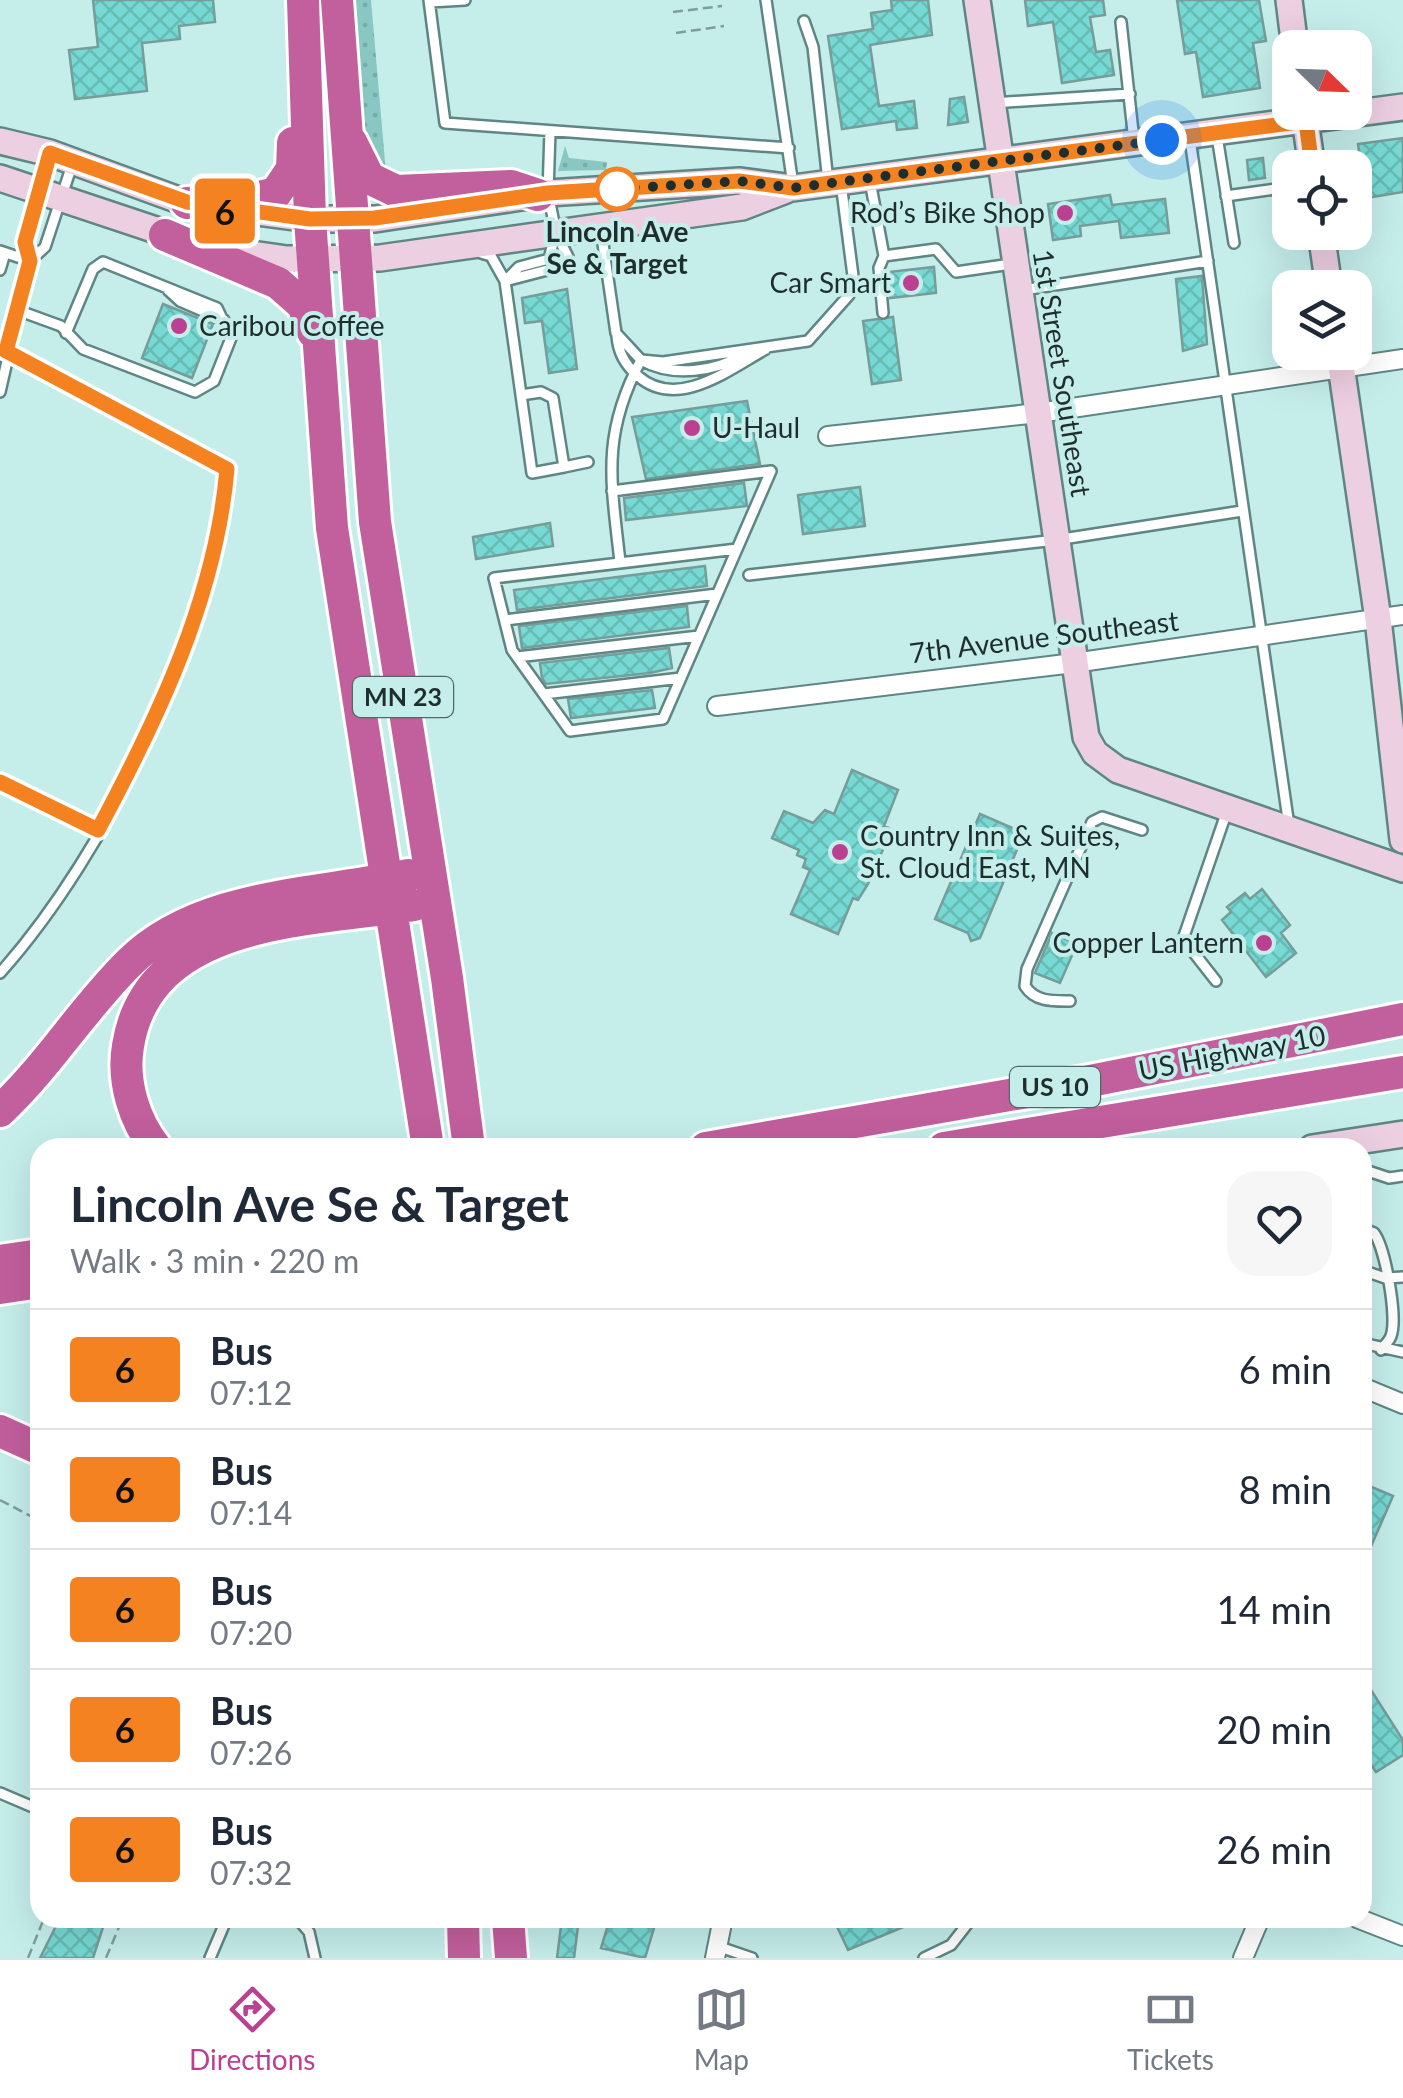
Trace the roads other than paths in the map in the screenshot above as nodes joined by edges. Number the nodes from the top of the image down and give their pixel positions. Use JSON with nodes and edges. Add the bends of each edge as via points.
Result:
{"nodes":[{"id":1,"x":302,"y":0,"type":"edge"},
{"id":2,"x":338,"y":0,"type":"edge"},
{"id":3,"x":466,"y":0,"type":"edge"},
{"id":4,"x":766,"y":0,"type":"edge"},
{"id":5,"x":977,"y":0,"type":"edge"},
{"id":6,"x":1289,"y":0,"type":"edge"},
{"id":7,"x":429,"y":1,"type":"edge"},
{"id":8,"x":804,"y":21,"type":"dead end"},
{"id":9,"x":1121,"y":22,"type":"dead end"},
{"id":10,"x":1293,"y":30,"type":"edge"},
{"id":11,"x":1130,"y":94,"type":"junction"},
{"id":12,"x":991,"y":103,"type":"junction"},
{"id":13,"x":1403,"y":107,"type":"edge"},
{"id":14,"x":1372,"y":110,"type":"edge"},
{"id":15,"x":1272,"y":123,"type":"edge"},
{"id":16,"x":550,"y":131,"type":"junction"},
{"id":17,"x":347,"y":132,"type":"junction"},
{"id":18,"x":1217,"y":133,"type":"junction"},
{"id":19,"x":1190,"y":136,"type":"junction"},
{"id":20,"x":0,"y":141,"type":"edge"},
{"id":21,"x":1134,"y":144,"type":"junction"},
{"id":22,"x":790,"y":148,"type":"junction"},
{"id":23,"x":62,"y":158,"type":"junction"},
{"id":24,"x":999,"y":162,"type":"junction"},
{"id":25,"x":0,"y":178,"type":"edge"},
{"id":26,"x":870,"y":179,"type":"junction"},
{"id":27,"x":834,"y":183,"type":"junction"},
{"id":28,"x":793,"y":188,"type":"junction"},
{"id":29,"x":1272,"y":190,"type":"edge"},
{"id":30,"x":50,"y":194,"type":"junction"},
{"id":31,"x":543,"y":194,"type":"junction"},
{"id":32,"x":1226,"y":196,"type":"junction"},
{"id":33,"x":187,"y":202,"type":"junction"},
{"id":34,"x":310,"y":219,"type":"junction"},
{"id":35,"x":352,"y":220,"type":"junction"},
{"id":36,"x":601,"y":227,"type":"junction"},
{"id":37,"x":556,"y":232,"type":"junction"},
{"id":38,"x":165,"y":234,"type":"junction"},
{"id":39,"x":1234,"y":244,"type":"dead end"},
{"id":40,"x":464,"y":246,"type":"junction"},
{"id":41,"x":2,"y":252,"type":"edge"},
{"id":42,"x":884,"y":256,"type":"junction"},
{"id":43,"x":354,"y":258,"type":"junction"},
{"id":44,"x":313,"y":260,"type":"junction"},
{"id":45,"x":30,"y":261,"type":"junction"},
{"id":46,"x":1208,"y":261,"type":"junction"},
{"id":47,"x":1015,"y":263,"type":"junction"},
{"id":48,"x":0,"y":270,"type":"edge"},
{"id":49,"x":505,"y":281,"type":"junction"},
{"id":50,"x":1020,"y":290,"type":"junction"},
{"id":51,"x":17,"y":310,"type":"junction"},
{"id":52,"x":882,"y":313,"type":"dead end"},
{"id":53,"x":66,"y":333,"type":"junction"},
{"id":54,"x":616,"y":333,"type":"junction"},
{"id":55,"x":770,"y":346,"type":"junction"},
{"id":56,"x":3,"y":350,"type":"edge"},
{"id":57,"x":1403,"y":358,"type":"edge"},
{"id":58,"x":1372,"y":359,"type":"edge"},
{"id":59,"x":320,"y":360,"type":"junction"},
{"id":60,"x":640,"y":360,"type":"junction"},
{"id":61,"x":1292,"y":370,"type":"edge"},
{"id":62,"x":1342,"y":370,"type":"edge"},
{"id":63,"x":634,"y":373,"type":"junction"},
{"id":64,"x":1225,"y":384,"type":"junction"},
{"id":65,"x":0,"y":392,"type":"edge"},
{"id":66,"x":521,"y":395,"type":"junction"},
{"id":67,"x":1038,"y":413,"type":"junction"},
{"id":68,"x":828,"y":436,"type":"dead end"},
{"id":69,"x":588,"y":462,"type":"dead end"},
{"id":70,"x":564,"y":467,"type":"junction"},
{"id":71,"x":612,"y":492,"type":"junction"},
{"id":72,"x":1242,"y":510,"type":"junction"},
{"id":73,"x":1056,"y":540,"type":"junction"},
{"id":74,"x":736,"y":549,"type":"junction"},
{"id":75,"x":620,"y":562,"type":"junction"},
{"id":76,"x":750,"y":575,"type":"dead end"},
{"id":77,"x":717,"y":594,"type":"junction"},
{"id":78,"x":1390,"y":617,"type":"edge"},
{"id":79,"x":505,"y":620,"type":"junction"},
{"id":80,"x":699,"y":636,"type":"junction"},
{"id":81,"x":1258,"y":636,"type":"junction"},
{"id":82,"x":517,"y":657,"type":"junction"},
{"id":83,"x":1074,"y":663,"type":"junction"},
{"id":84,"x":681,"y":678,"type":"junction"},
{"id":85,"x":544,"y":694,"type":"junction"},
{"id":86,"x":716,"y":706,"type":"dead end"},
{"id":87,"x":0,"y":782,"type":"edge"},
{"id":88,"x":1228,"y":808,"type":"junction"},
{"id":89,"x":98,"y":830,"type":"junction"},
{"id":90,"x":1142,"y":830,"type":"dead end"},
{"id":91,"x":1290,"y":831,"type":"junction"},
{"id":92,"x":1403,"y":840,"type":"edge"},
{"id":93,"x":1403,"y":868,"type":"edge"},
{"id":94,"x":433,"y":885,"type":"junction"},
{"id":95,"x":390,"y":894,"type":"junction"},
{"id":96,"x":0,"y":973,"type":"edge"},
{"id":97,"x":1216,"y":981,"type":"dead end"},
{"id":98,"x":1070,"y":1001,"type":"dead end"},
{"id":99,"x":1403,"y":1020,"type":"edge"},
{"id":100,"x":1403,"y":1072,"type":"edge"},
{"id":101,"x":0,"y":1111,"type":"edge"},
{"id":102,"x":1403,"y":1134,"type":"edge"},
{"id":103,"x":151,"y":1138,"type":"edge"},
{"id":104,"x":427,"y":1138,"type":"edge"},
{"id":105,"x":468,"y":1138,"type":"edge"},
{"id":106,"x":763,"y":1138,"type":"edge"},
{"id":107,"x":1004,"y":1138,"type":"edge"},
{"id":108,"x":1372,"y":1139,"type":"edge"},
{"id":109,"x":1372,"y":1173,"type":"edge"},
{"id":110,"x":1403,"y":1176,"type":"edge"},
{"id":111,"x":1372,"y":1236,"type":"edge"},
{"id":112,"x":30,"y":1256,"type":"edge"},
{"id":113,"x":0,"y":1261,"type":"edge"},
{"id":114,"x":1372,"y":1273,"type":"edge"},
{"id":115,"x":1403,"y":1277,"type":"edge"},
{"id":116,"x":1386,"y":1278,"type":"junction"},
{"id":117,"x":30,"y":1284,"type":"edge"},
{"id":118,"x":0,"y":1288,"type":"edge"},
{"id":119,"x":1372,"y":1347,"type":"edge"},
{"id":120,"x":1381,"y":1350,"type":"junction"},
{"id":121,"x":1403,"y":1352,"type":"edge"},
{"id":122,"x":1372,"y":1391,"type":"edge"},
{"id":123,"x":1403,"y":1404,"type":"edge"},
{"id":124,"x":0,"y":1431,"type":"edge"},
{"id":125,"x":30,"y":1444,"type":"edge"},
{"id":126,"x":0,"y":1793,"type":"edge"},
{"id":127,"x":30,"y":1806,"type":"edge"},
{"id":128,"x":1372,"y":1924,"type":"edge"},
{"id":129,"x":223,"y":1928,"type":"edge"},
{"id":130,"x":306,"y":1928,"type":"edge"},
{"id":131,"x":463,"y":1928,"type":"edge"},
{"id":132,"x":509,"y":1928,"type":"edge"},
{"id":133,"x":965,"y":1928,"type":"edge"},
{"id":134,"x":1256,"y":1928,"type":"edge"},
{"id":135,"x":1403,"y":1936,"type":"edge"},
{"id":136,"x":716,"y":1952,"type":"edge"},
{"id":137,"x":210,"y":1958,"type":"edge"},
{"id":138,"x":315,"y":1958,"type":"edge"},
{"id":139,"x":464,"y":1958,"type":"edge"},
{"id":140,"x":511,"y":1958,"type":"edge"},
{"id":141,"x":752,"y":1958,"type":"edge"},
{"id":142,"x":924,"y":1958,"type":"edge"},
{"id":143,"x":1243,"y":1958,"type":"edge"}],
"edges":[{"from":1,"to":33,"type":"highway","via":[[290,40],[288,178],[276,193],[247,200]]},
{"from":1,"to":34,"type":"highway","number":"MN 23"},
{"from":2,"to":17,"type":"highway","number":"MN 23"},
{"from":3,"to":7,"type":"lane"},
{"from":4,"to":22,"type":"lane"},
{"from":5,"to":12,"type":"street","name":"1st Street Southeast"},
{"from":6,"to":10,"type":"street"},
{"from":7,"to":16,"type":"lane","via":[[445,123]]},
{"from":8,"to":27,"type":"lane"},
{"from":9,"to":11,"type":"lane"},
{"from":11,"to":12,"type":"lane"},
{"from":11,"to":21,"type":"lane"},
{"from":12,"to":24,"type":"street","name":"1st Street Southeast"},
{"from":13,"to":14,"type":"street"},
{"from":15,"to":18,"type":"street"},
{"from":16,"to":22,"type":"lane"},
{"from":16,"to":31,"type":"lane"},
{"from":17,"to":31,"type":"highway","via":[[378,186],[420,193],[510,186]]},
{"from":17,"to":35,"type":"highway","number":"MN 23"},
{"from":18,"to":19,"type":"street"},
{"from":18,"to":32,"type":"lane"},
{"from":19,"to":21,"type":"street"},
{"from":19,"to":46,"type":"lane"},
{"from":20,"to":23,"type":"street"},
{"from":21,"to":24,"type":"street"},
{"from":22,"to":28,"type":"lane"},
{"from":23,"to":30,"type":"lane"},
{"from":23,"to":30,"type":"lane"},
{"from":23,"to":33,"type":"street"},
{"from":24,"to":26,"type":"street"},
{"from":24,"to":47,"type":"street","name":"1st Street Southeast"},
{"from":25,"to":30,"type":"street"},
{"from":26,"to":27,"type":"street"},
{"from":26,"to":42,"type":"lane"},
{"from":27,"to":28,"type":"street"},
{"from":27,"to":55,"type":"lane","via":[[853,276],[848,295],[808,341]]},
{"from":28,"to":31,"type":"street","via":[[739,181]]},
{"from":28,"to":36,"type":"street","via":[[742,207]]},
{"from":29,"to":32,"type":"lane"},
{"from":30,"to":38,"type":"street"},
{"from":30,"to":45,"type":"lane","via":[[45,247]]},
{"from":30,"to":45,"type":"lane","via":[[25,242]]},
{"from":31,"to":35,"type":"street"},
{"from":31,"to":37,"type":"lane"},
{"from":32,"to":39,"type":"lane"},
{"from":33,"to":34,"type":"street"},
{"from":34,"to":35,"type":"street"},
{"from":34,"to":44,"type":"highway","number":"MN 23"},
{"from":35,"to":43,"type":"highway","number":"MN 23"},
{"from":36,"to":37,"type":"street"},
{"from":36,"to":54,"type":"lane"},
{"from":37,"to":40,"type":"street"},
{"from":37,"to":49,"type":"lane","via":[[549,259],[519,267]]},
{"from":37,"to":49,"type":"lane","via":[[567,247],[564,263]]},
{"from":38,"to":44,"type":"street","via":[[250,256]]},
{"from":38,"to":59,"type":"highway","via":[[291,292],[309,317]]},
{"from":40,"to":43,"type":"street"},
{"from":40,"to":49,"type":"lane","via":[[491,256]]},
{"from":41,"to":45,"type":"lane"},
{"from":41,"to":48,"type":"lane"},
{"from":42,"to":47,"type":"lane","via":[[936,250],[956,272]]},
{"from":42,"to":52,"type":"lane"},
{"from":43,"to":44,"type":"street"},
{"from":43,"to":94,"type":"highway","number":"MN 23","via":[[375,522]]},
{"from":44,"to":59,"type":"highway","number":"MN 23"},
{"from":45,"to":51,"type":"lane"},
{"from":46,"to":50,"type":"lane"},
{"from":46,"to":64,"type":"lane"},
{"from":47,"to":50,"type":"street","name":"1st Street Southeast"},
{"from":49,"to":66,"type":"lane"},
{"from":50,"to":67,"type":"street","name":"1st Street Southeast"},
{"from":51,"to":53,"type":"lane"},
{"from":51,"to":56,"type":"lane"},
{"from":53,"to":53,"type":"lane","via":[[95,265],[103,262],[217,308],[232,338],[214,380],[202,390],[187,390],[76,345]]},
{"from":54,"to":60,"type":"lane"},
{"from":54,"to":63,"type":"lane","via":[[618,350]]},
{"from":55,"to":60,"type":"lane"},
{"from":55,"to":63,"type":"lane","via":[[705,384],[654,388]]},
{"from":56,"to":65,"type":"lane"},
{"from":56,"to":89,"type":"lane","via":[[227,469],[201,600],[155,721]]},
{"from":57,"to":58,"type":"street"},
{"from":59,"to":95,"type":"highway","number":"MN 23","via":[[347,646]]},
{"from":60,"to":63,"type":"lane"},
{"from":61,"to":64,"type":"street"},
{"from":62,"to":78,"type":"street"},
{"from":63,"to":71,"type":"lane","via":[[622,395],[609,460]]},
{"from":64,"to":67,"type":"street"},
{"from":64,"to":72,"type":"lane"},
{"from":66,"to":70,"type":"lane","via":[[553,398]]},
{"from":66,"to":70,"type":"lane","via":[[532,473]]},
{"from":67,"to":68,"type":"street"},
{"from":67,"to":73,"type":"street","name":"1st Street Southeast"},
{"from":69,"to":70,"type":"lane"},
{"from":71,"to":74,"type":"lane","via":[[771,472]]},
{"from":71,"to":75,"type":"lane"},
{"from":72,"to":73,"type":"lane"},
{"from":72,"to":81,"type":"lane"},
{"from":73,"to":76,"type":"lane"},
{"from":73,"to":83,"type":"street","name":"1st Street Southeast"},
{"from":74,"to":75,"type":"lane"},
{"from":74,"to":77,"type":"lane"},
{"from":75,"to":79,"type":"lane","via":[[494,578]]},
{"from":77,"to":79,"type":"lane"},
{"from":77,"to":80,"type":"lane"},
{"from":78,"to":81,"type":"street","name":"7th Avenue Southeast"},
{"from":78,"to":92,"type":"street"},
{"from":79,"to":82,"type":"lane"},
{"from":80,"to":82,"type":"lane"},
{"from":80,"to":84,"type":"lane"},
{"from":81,"to":83,"type":"street","name":"7th Avenue Southeast"},
{"from":81,"to":91,"type":"lane"},
{"from":82,"to":85,"type":"lane"},
{"from":83,"to":86,"type":"street","name":"7th Avenue Southeast"},
{"from":83,"to":88,"type":"street","name":"1st Street Southeast","via":[[1082,724],[1096,753],[1118,770]]},
{"from":84,"to":85,"type":"lane"},
{"from":84,"to":85,"type":"lane","via":[[663,719],[570,732]]},
{"from":87,"to":89,"type":"lane"},
{"from":88,"to":91,"type":"street"},
{"from":88,"to":97,"type":"lane","via":[[1184,939]]},
{"from":89,"to":96,"type":"lane","via":[[55,906]]},
{"from":90,"to":98,"type":"lane","via":[[1102,817],[1092,822],[1027,969],[1031,994]]},
{"from":91,"to":93,"type":"street"},
{"from":94,"to":95,"type":"highway"},
{"from":94,"to":105,"type":"highway","number":"MN 23"},
{"from":95,"to":101,"type":"highway","via":[[238,908],[178,926],[132,960]]},
{"from":95,"to":103,"type":"highway","via":[[210,943],[156,980],[136,1013],[126,1070],[133,1104]]},
{"from":95,"to":104,"type":"highway","number":"MN 23"},
{"from":99,"to":106,"type":"highway","name":"US Highway 10","number":"US 10"},
{"from":100,"to":107,"type":"highway","name":"US Highway 10","number":"US 10"},
{"from":102,"to":108,"type":"street"},
{"from":109,"to":110,"type":"lane"},
{"from":111,"to":116,"type":"lane","via":[[1383,1244]]},
{"from":112,"to":113,"type":"highway"},
{"from":114,"to":116,"type":"lane"},
{"from":115,"to":116,"type":"lane"},
{"from":116,"to":120,"type":"lane","via":[[1392,1315]]},
{"from":117,"to":118,"type":"highway"},
{"from":119,"to":120,"type":"lane"},
{"from":120,"to":121,"type":"lane"},
{"from":122,"to":123,"type":"street"},
{"from":124,"to":125,"type":"highway"},
{"from":126,"to":127,"type":"lane"},
{"from":128,"to":135,"type":"street"},
{"from":129,"to":137,"type":"lane"},
{"from":130,"to":138,"type":"lane"},
{"from":131,"to":139,"type":"highway"},
{"from":132,"to":140,"type":"highway"},
{"from":133,"to":142,"type":"lane","via":[[952,1945]]},
{"from":134,"to":143,"type":"street"},
{"from":136,"to":141,"type":"lane"}]}
